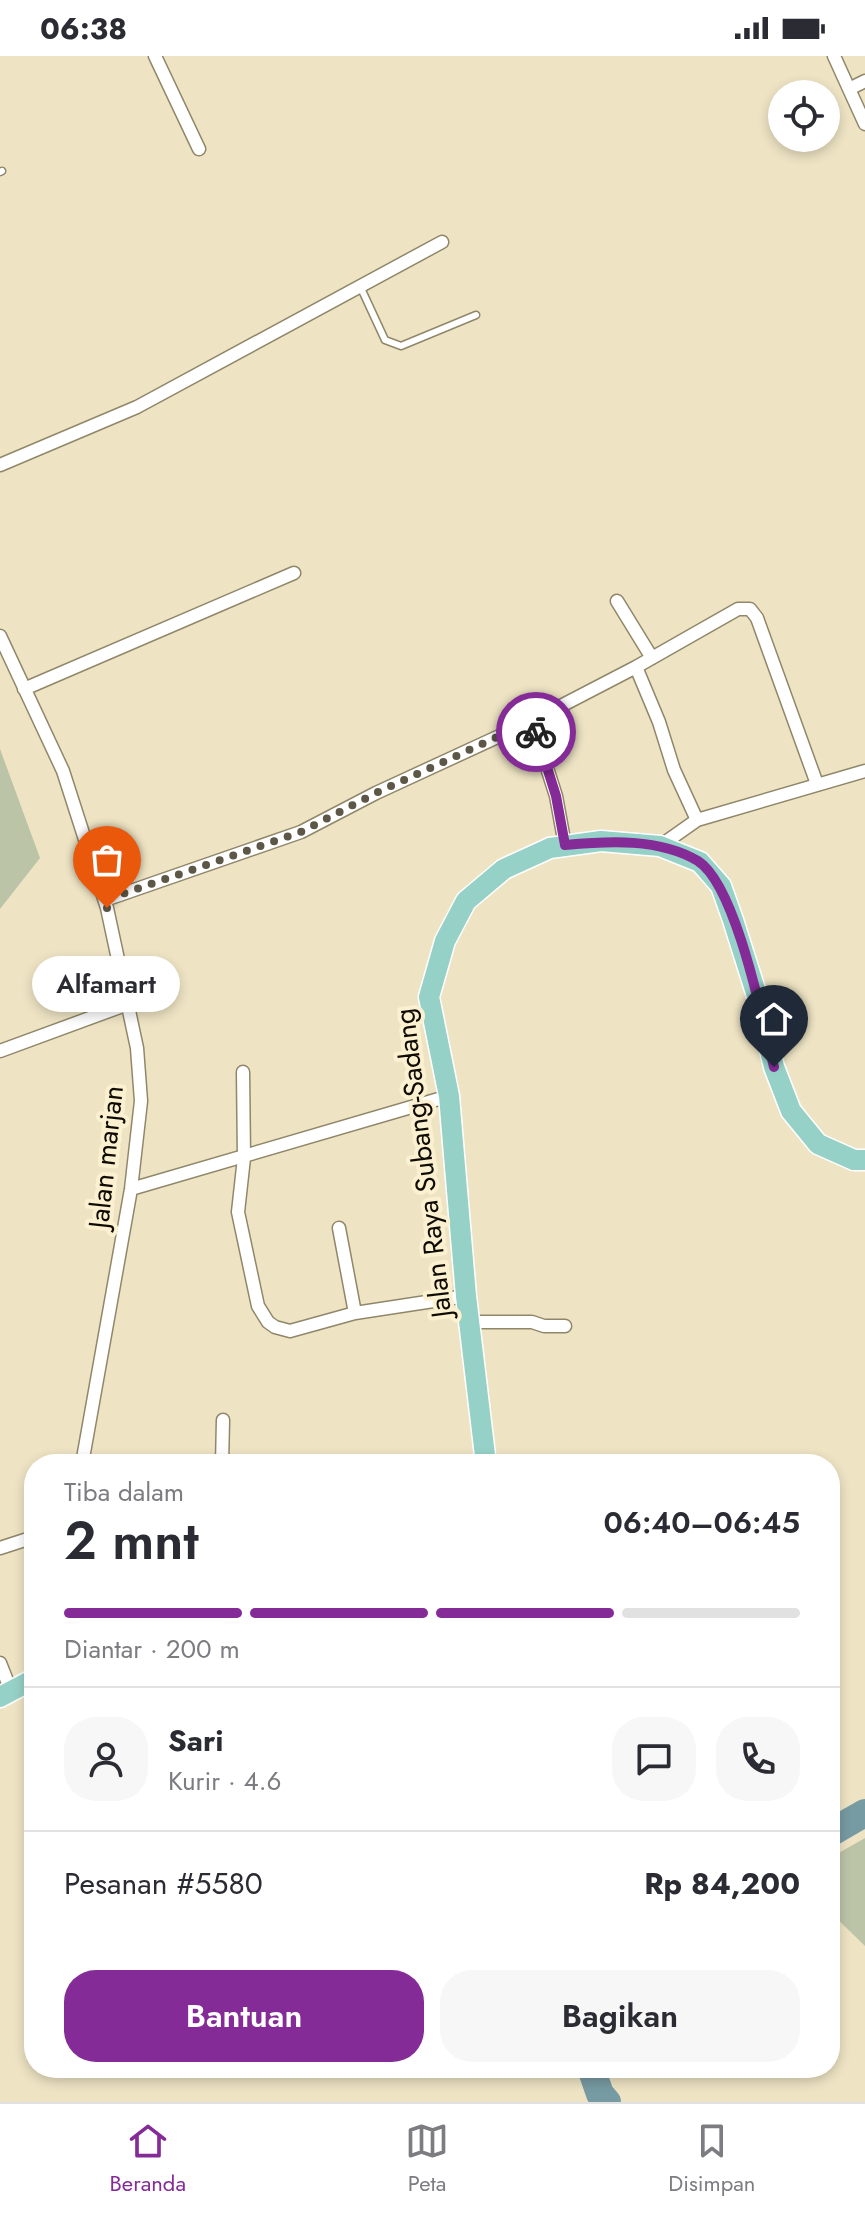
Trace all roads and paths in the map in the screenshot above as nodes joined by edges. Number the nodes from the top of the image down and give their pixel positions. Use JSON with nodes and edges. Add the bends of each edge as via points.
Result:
{"nodes":[{"id":1,"x":155,"y":56,"type":"edge"},
{"id":2,"x":834,"y":56,"type":"edge"},
{"id":3,"x":865,"y":81,"type":"edge"},
{"id":4,"x":849,"y":89,"type":"junction"},
{"id":5,"x":865,"y":124,"type":"edge"},
{"id":6,"x":199,"y":149,"type":"dead end"},
{"id":7,"x":442,"y":242,"type":"dead end"},
{"id":8,"x":360,"y":286,"type":"junction"},
{"id":9,"x":476,"y":315,"type":"dead end"},
{"id":10,"x":0,"y":465,"type":"edge"},
{"id":11,"x":294,"y":573,"type":"dead end"},
{"id":12,"x":617,"y":601,"type":"dead end"},
{"id":13,"x":0,"y":636,"type":"edge"},
{"id":14,"x":652,"y":658,"type":"junction"},
{"id":15,"x":636,"y":667,"type":"junction"},
{"id":16,"x":24,"y":689,"type":"junction"},
{"id":17,"x":532,"y":721,"type":"junction"},
{"id":18,"x":865,"y":771,"type":"edge"},
{"id":19,"x":817,"y":784,"type":"junction"},
{"id":20,"x":697,"y":820,"type":"junction"},
{"id":21,"x":565,"y":845,"type":"junction"},
{"id":22,"x":660,"y":846,"type":"junction"},
{"id":23,"x":105,"y":900,"type":"junction"},
{"id":24,"x":128,"y":1004,"type":"junction"},
{"id":25,"x":0,"y":1051,"type":"edge"},
{"id":26,"x":243,"y":1072,"type":"dead end"},
{"id":27,"x":449,"y":1096,"type":"junction"},
{"id":28,"x":244,"y":1158,"type":"junction"},
{"id":29,"x":865,"y":1160,"type":"edge"},
{"id":30,"x":131,"y":1189,"type":"junction"},
{"id":31,"x":339,"y":1228,"type":"dead end"},
{"id":32,"x":466,"y":1296,"type":"junction"},
{"id":33,"x":355,"y":1313,"type":"junction"},
{"id":34,"x":471,"y":1322,"type":"junction"},
{"id":35,"x":565,"y":1326,"type":"dead end"},
{"id":36,"x":223,"y":1420,"type":"dead end"},
{"id":37,"x":84,"y":1454,"type":"edge"},
{"id":38,"x":222,"y":1454,"type":"edge"},
{"id":39,"x":485,"y":1454,"type":"edge"},
{"id":40,"x":24,"y":1540,"type":"edge"},
{"id":41,"x":0,"y":1548,"type":"edge"},
{"id":42,"x":0,"y":1663,"type":"edge"},
{"id":43,"x":24,"y":1684,"type":"edge"},
{"id":44,"x":6,"y":1694,"type":"edge"}],
"edges":[{"from":1,"to":6,"type":"street"},
{"from":2,"to":4,"type":"street"},
{"from":3,"to":4,"type":"street"},
{"from":4,"to":5,"type":"street"},
{"from":7,"to":8,"type":"street"},
{"from":8,"to":9,"type":"lane","via":[[385,340],[393,344],[401,346]]},
{"from":8,"to":10,"type":"street","via":[[137,407]]},
{"from":11,"to":16,"type":"street"},
{"from":12,"to":14,"type":"street"},
{"from":13,"to":16,"type":"street","name":"Jalan marjan"},
{"from":14,"to":15,"type":"street"},
{"from":14,"to":19,"type":"street","via":[[738,609],[750,609]]},
{"from":15,"to":17,"type":"street"},
{"from":15,"to":20,"type":"street"},
{"from":16,"to":23,"type":"street","name":"Jalan marjan","via":[[63,771]]},
{"from":17,"to":21,"type":"street"},
{"from":17,"to":23,"type":"street","via":[[301,832]]},
{"from":18,"to":19,"type":"street"},
{"from":19,"to":20,"type":"street"},
{"from":20,"to":22,"type":"street"},
{"from":21,"to":22,"type":"main road","name":"Jalan Raya Subang-Sadang","via":[[601,841]]},
{"from":21,"to":27,"type":"main road","name":"Jalan Raya Subang-Sadang","via":[[504,869],[466,901],[445,941],[429,997]]},
{"from":22,"to":29,"type":"main road","name":"Jalan Raya Subang-Sadang","via":[[700,862],[721,886],[791,1111],[818,1144]]},
{"from":23,"to":24,"type":"street","name":"Jalan marjan"},
{"from":24,"to":25,"type":"street"},
{"from":24,"to":30,"type":"street","name":"Jalan marjan","via":[[141,1101]]},
{"from":26,"to":28,"type":"street"},
{"from":27,"to":28,"type":"street"},
{"from":27,"to":32,"type":"main road","name":"Jalan Raya Subang-Sadang"},
{"from":28,"to":30,"type":"street"},
{"from":28,"to":33,"type":"street","via":[[238,1212],[263,1315],[275,1327],[290,1331]]},
{"from":30,"to":37,"type":"street","name":"Jalan marjan"},
{"from":31,"to":33,"type":"street"},
{"from":32,"to":33,"type":"street"},
{"from":32,"to":34,"type":"main road","name":"Jalan Raya Subang-Sadang"},
{"from":34,"to":35,"type":"street"},
{"from":34,"to":39,"type":"main road","name":"Jalan Raya Subang-Sadang"},
{"from":36,"to":38,"type":"street"},
{"from":40,"to":41,"type":"street"},
{"from":42,"to":44,"type":"street"},
{"from":43,"to":44,"type":"main road"}]}
